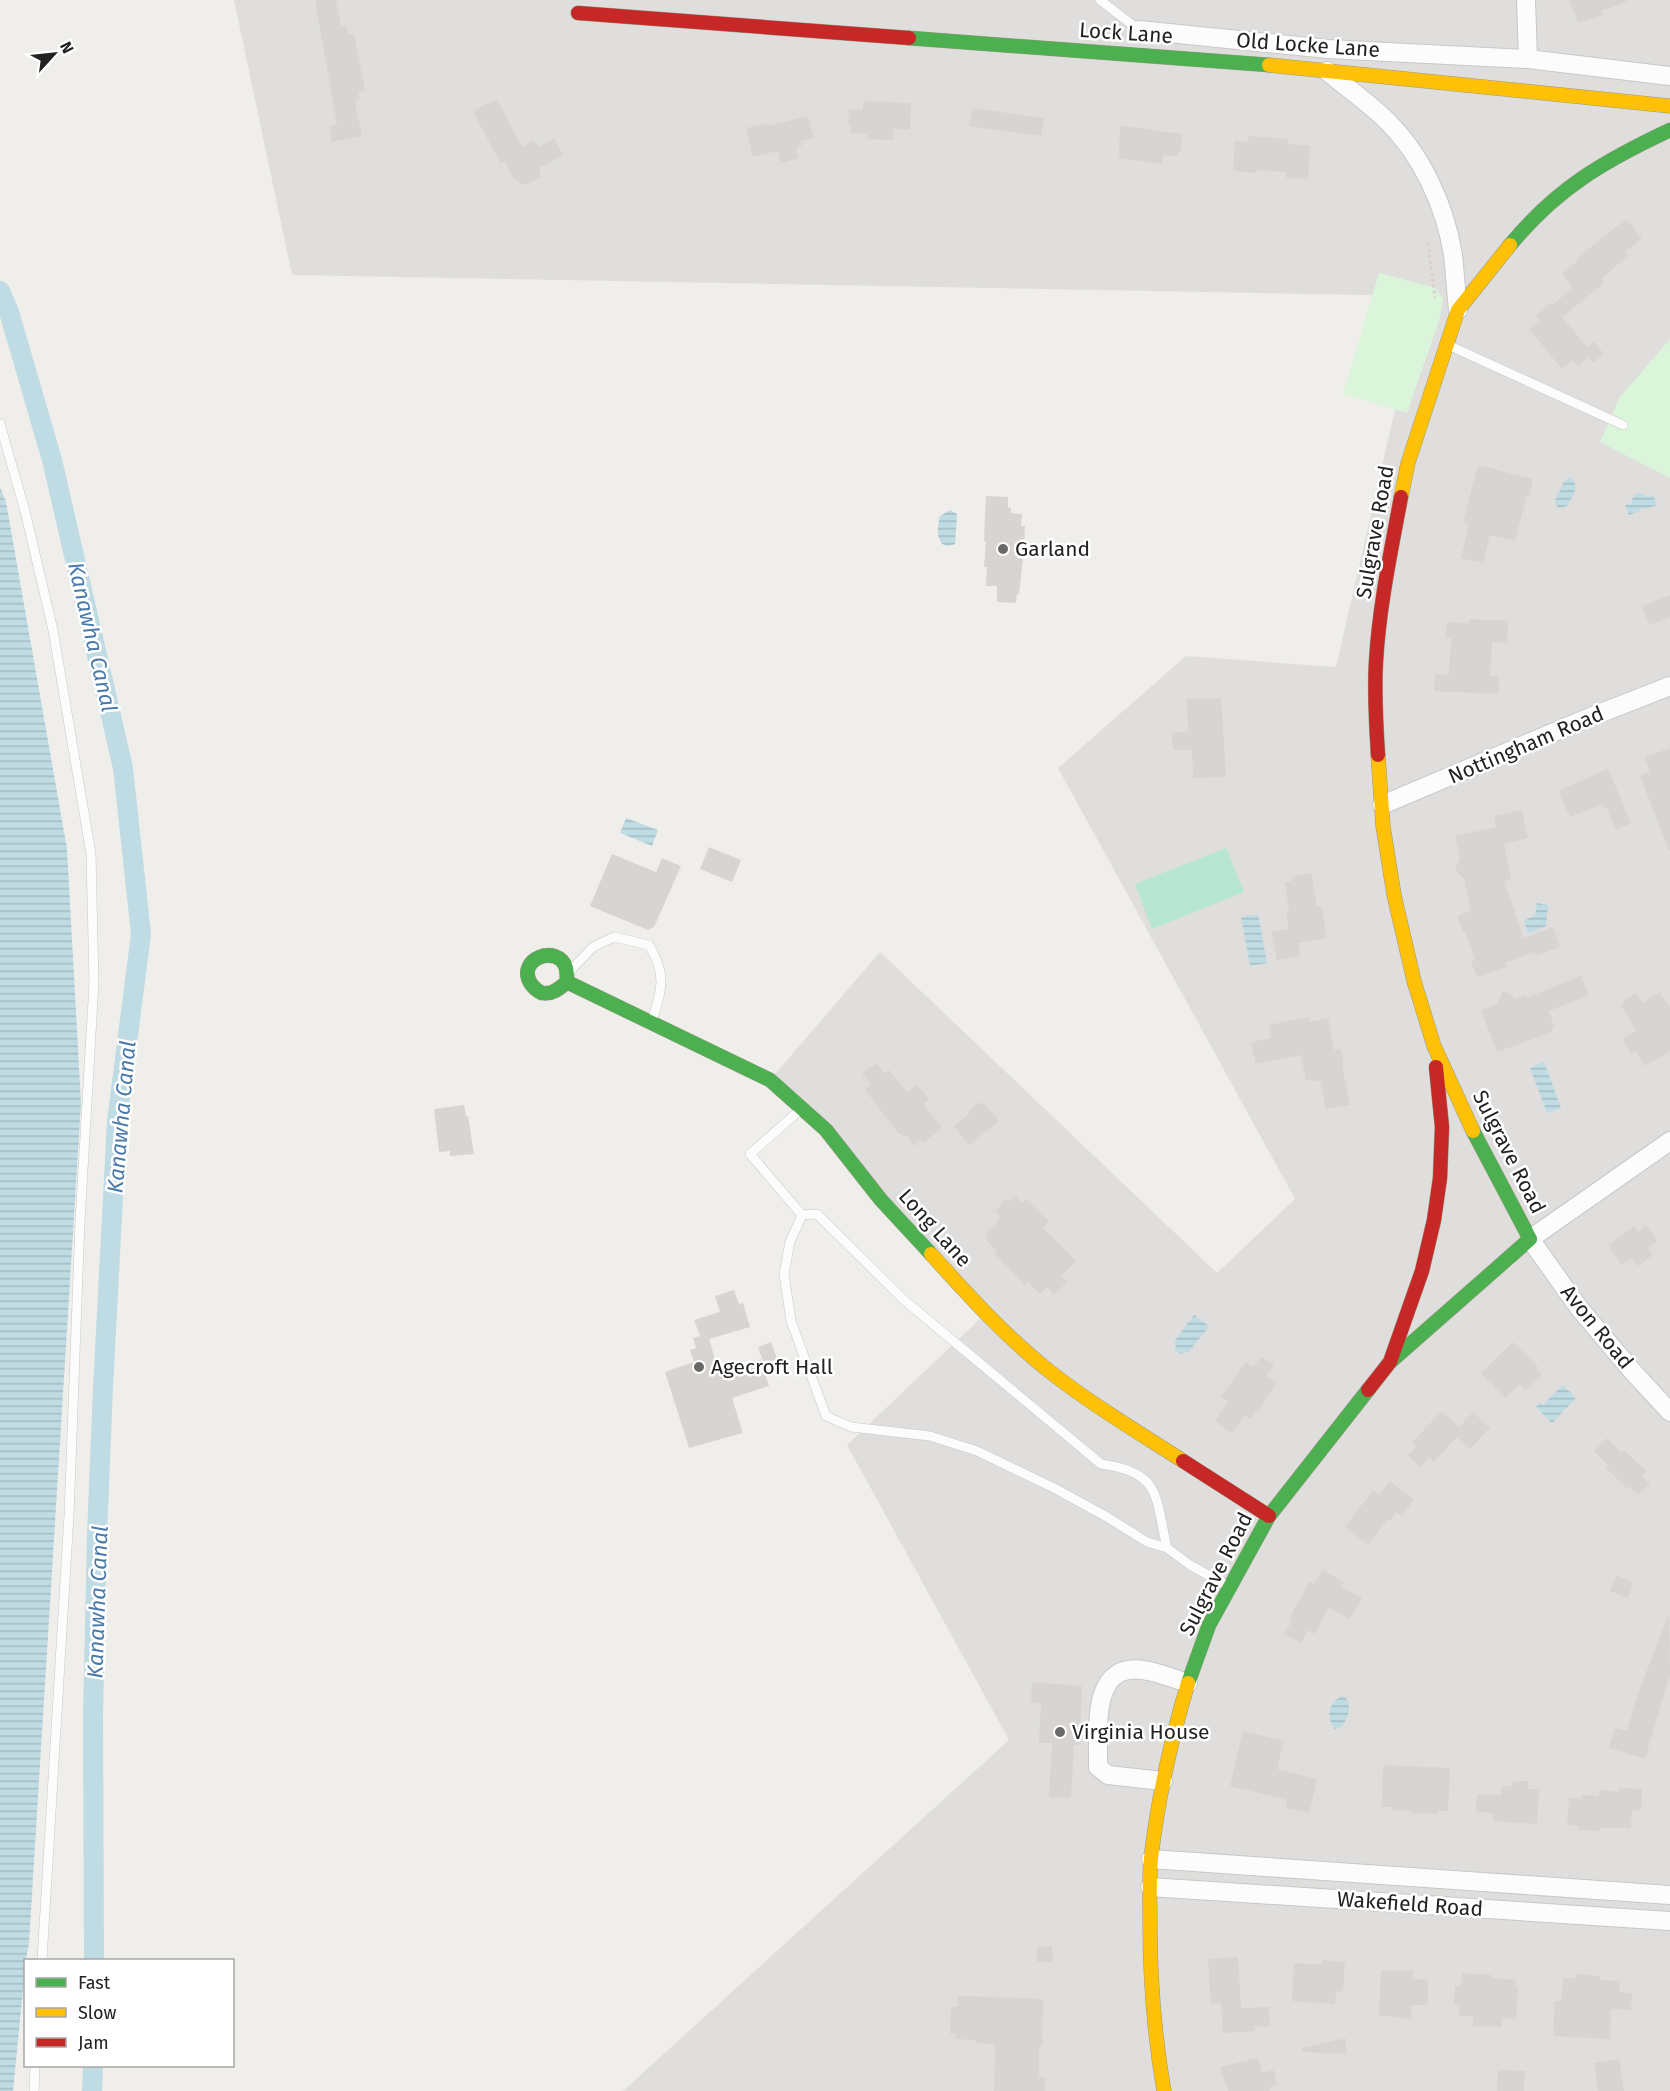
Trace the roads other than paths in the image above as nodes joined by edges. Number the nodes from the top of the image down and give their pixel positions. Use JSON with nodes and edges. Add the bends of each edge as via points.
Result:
{"nodes":[{"id":1,"x":1100,"y":0,"type":"edge"},
{"id":2,"x":1526,"y":0,"type":"edge"},
{"id":3,"x":578,"y":13,"type":"dead end"},
{"id":4,"x":1139,"y":30,"type":"joint"},
{"id":5,"x":1528,"y":59,"type":"junction"},
{"id":6,"x":1328,"y":71,"type":"junction"},
{"id":7,"x":1670,"y":76,"type":"edge"},
{"id":8,"x":1670,"y":106,"type":"edge"},
{"id":9,"x":1670,"y":130,"type":"edge"},
{"id":10,"x":1458,"y":310,"type":"junction"},
{"id":11,"x":1445,"y":344,"type":"junction"},
{"id":12,"x":0,"y":424,"type":"edge"},
{"id":13,"x":1623,"y":425,"type":"dead end"},
{"id":14,"x":1670,"y":686,"type":"edge"},
{"id":15,"x":1382,"y":805,"type":"junction"},
{"id":16,"x":567,"y":978,"type":"joint"},
{"id":17,"x":651,"y":1024,"type":"junction"},
{"id":18,"x":1434,"y":1046,"type":"junction"},
{"id":19,"x":801,"y":1108,"type":"junction"},
{"id":20,"x":1670,"y":1141,"type":"edge"},
{"id":21,"x":802,"y":1215,"type":"junction"},
{"id":22,"x":1530,"y":1239,"type":"junction"},
{"id":23,"x":1390,"y":1362,"type":"junction"},
{"id":24,"x":1670,"y":1412,"type":"edge"},
{"id":25,"x":1269,"y":1516,"type":"junction"},
{"id":26,"x":1167,"y":1548,"type":"junction"},
{"id":27,"x":1229,"y":1586,"type":"junction"},
{"id":28,"x":1188,"y":1683,"type":"junction"},
{"id":29,"x":1163,"y":1780,"type":"junction"},
{"id":30,"x":1151,"y":1859,"type":"junction"},
{"id":31,"x":1150,"y":1887,"type":"junction"},
{"id":32,"x":1670,"y":1895,"type":"edge"},
{"id":33,"x":1670,"y":1921,"type":"edge"},
{"id":34,"x":42,"y":1959,"type":"edge"},
{"id":35,"x":35,"y":2067,"type":"edge"},
{"id":36,"x":34,"y":2091,"type":"edge"},
{"id":37,"x":1164,"y":2091,"type":"edge"}],
"edges":[{"from":1,"to":4,"type":"lane","name":"Old Locke Lane"},
{"from":2,"to":5,"type":"street"},
{"from":3,"to":6,"type":"street","name":"Lock Lane"},
{"from":4,"to":5,"type":"street","name":"Old Locke Lane","via":[[1328,49]]},
{"from":5,"to":7,"type":"street","name":"Old Locke Lane"},
{"from":6,"to":8,"type":"street","name":"Lock Lane"},
{"from":6,"to":10,"type":"street","via":[[1385,119],[1405,142],[1433,188],[1453,255]]},
{"from":9,"to":10,"type":"street","name":"Sulgrave Road","via":[[1619,154],[1553,200],[1525,227]]},
{"from":10,"to":11,"type":"street","name":"Sulgrave Road"},
{"from":11,"to":13,"type":"lane"},
{"from":11,"to":15,"type":"street","name":"Sulgrave Road","via":[[1408,463],[1387,570],[1376,660],[1375,707]]},
{"from":12,"to":34,"type":"lane","via":[[54,630],[91,854],[94,983]]},
{"from":14,"to":15,"type":"street","name":"Nottingham Road"},
{"from":15,"to":18,"type":"street","name":"Sulgrave Road","via":[[1394,895]]},
{"from":16,"to":17,"type":"street","name":"Long Lane"},
{"from":16,"to":17,"type":"lane","via":[[592,947],[614,937],[649,945],[660,963],[662,990]]},
{"from":17,"to":19,"type":"street","name":"Long Lane","via":[[770,1080]]},
{"from":18,"to":22,"type":"street","name":"Sulgrave Road","via":[[1479,1145]]},
{"from":18,"to":23,"type":"street","name":"Sulgrave Road","via":[[1442,1127],[1440,1178],[1422,1271]]},
{"from":19,"to":21,"type":"lane","via":[[750,1154]]},
{"from":19,"to":25,"type":"street","name":"Long Lane","via":[[826,1130],[881,1200],[985,1314],[1049,1371]]},
{"from":20,"to":22,"type":"street"},
{"from":21,"to":26,"type":"lane","via":[[817,1214],[825,1220],[904,1300],[1101,1464],[1122,1467],[1142,1476],[1154,1490]]},
{"from":21,"to":26,"type":"lane","via":[[790,1242],[784,1274],[791,1321],[826,1416],[851,1426],[930,1436],[977,1451],[1063,1492],[1147,1542]]},
{"from":22,"to":23,"type":"street","name":"Sulgrave Road"},
{"from":22,"to":24,"type":"street","name":"Avon Road","via":[[1579,1308]]},
{"from":23,"to":25,"type":"street","name":"Sulgrave Road"},
{"from":25,"to":27,"type":"street","name":"Sulgrave Road"},
{"from":26,"to":27,"type":"lane"},
{"from":27,"to":28,"type":"street","name":"Sulgrave Road","via":[[1209,1625]]},
{"from":28,"to":29,"type":"street","name":"Sulgrave Road"},
{"from":28,"to":29,"type":"street","via":[[1132,1669],[1120,1672],[1106,1685],[1099,1703],[1098,1767],[1108,1775]]},
{"from":29,"to":30,"type":"street","name":"Sulgrave Road"},
{"from":30,"to":31,"type":"street","name":"Sulgrave Road"},
{"from":30,"to":32,"type":"street","name":"Wakefield Road"},
{"from":31,"to":33,"type":"street","name":"Wakefield Road"},
{"from":31,"to":37,"type":"street","name":"Sulgrave Road","via":[[1155,2041]]},
{"from":35,"to":36,"type":"lane"}]}
